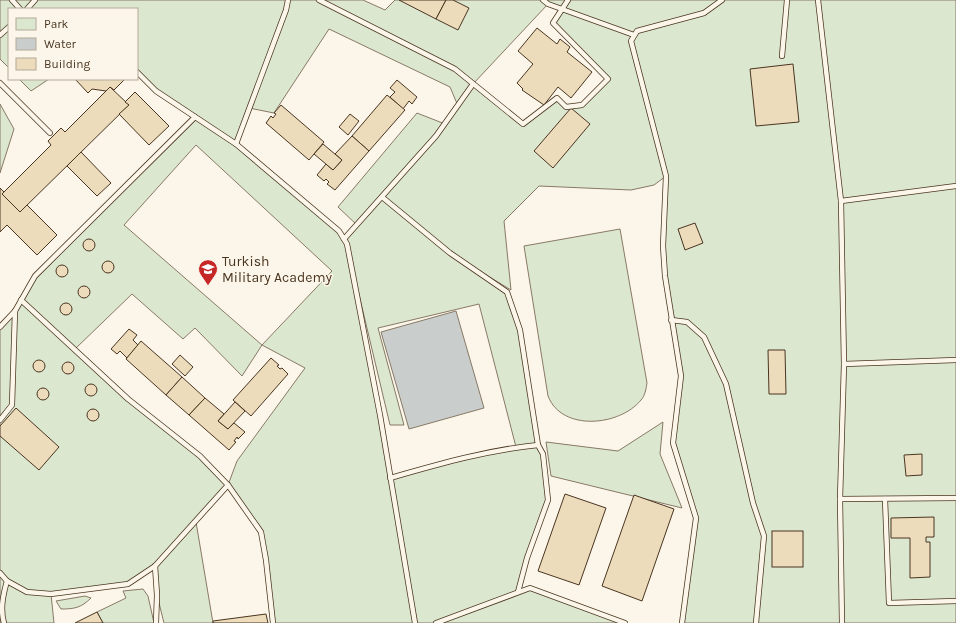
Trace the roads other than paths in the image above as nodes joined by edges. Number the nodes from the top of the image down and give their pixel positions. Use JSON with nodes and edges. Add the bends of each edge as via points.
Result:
{"nodes":[{"id":1,"x":12,"y":0,"type":"edge"},
{"id":2,"x":35,"y":0,"type":"edge"},
{"id":3,"x":288,"y":0,"type":"edge"},
{"id":4,"x":319,"y":0,"type":"edge"},
{"id":5,"x":543,"y":0,"type":"edge"},
{"id":6,"x":568,"y":0,"type":"edge"},
{"id":7,"x":722,"y":0,"type":"edge"},
{"id":8,"x":787,"y":0,"type":"edge"},
{"id":9,"x":818,"y":0,"type":"edge"},
{"id":10,"x":19,"y":8,"type":"edge"},
{"id":11,"x":28,"y":8,"type":"edge"},
{"id":12,"x":562,"y":9,"type":"junction"},
{"id":13,"x":8,"y":28,"type":"edge"},
{"id":14,"x":0,"y":35,"type":"edge"},
{"id":15,"x":634,"y":35,"type":"junction"},
{"id":16,"x":782,"y":56,"type":"dead end"},
{"id":17,"x":138,"y":73,"type":"edge"},
{"id":18,"x":0,"y":82,"type":"edge"},
{"id":19,"x":473,"y":84,"type":"junction"},
{"id":20,"x":195,"y":117,"type":"junction"},
{"id":21,"x":50,"y":133,"type":"dead end"},
{"id":22,"x":236,"y":144,"type":"junction"},
{"id":23,"x":956,"y":186,"type":"edge"},
{"id":24,"x":382,"y":197,"type":"junction"},
{"id":25,"x":841,"y":201,"type":"junction"},
{"id":26,"x":344,"y":239,"type":"junction"},
{"id":27,"x":21,"y":300,"type":"junction"},
{"id":28,"x":14,"y":311,"type":"junction"},
{"id":29,"x":671,"y":320,"type":"junction"},
{"id":30,"x":0,"y":327,"type":"edge"},
{"id":31,"x":956,"y":360,"type":"edge"},
{"id":32,"x":844,"y":364,"type":"junction"},
{"id":33,"x":0,"y":420,"type":"edge"},
{"id":34,"x":538,"y":446,"type":"junction"},
{"id":35,"x":390,"y":478,"type":"junction"},
{"id":36,"x":228,"y":485,"type":"junction"},
{"id":37,"x":956,"y":498,"type":"edge"},
{"id":38,"x":840,"y":499,"type":"junction"},
{"id":39,"x":885,"y":499,"type":"junction"},
{"id":40,"x":155,"y":566,"type":"junction"},
{"id":41,"x":0,"y":574,"type":"edge"},
{"id":42,"x":7,"y":581,"type":"junction"},
{"id":43,"x":518,"y":592,"type":"junction"},
{"id":44,"x":956,"y":601,"type":"edge"},
{"id":45,"x":4,"y":623,"type":"edge"},
{"id":46,"x":156,"y":623,"type":"edge"},
{"id":47,"x":273,"y":623,"type":"edge"},
{"id":48,"x":415,"y":623,"type":"edge"},
{"id":49,"x":436,"y":623,"type":"edge"},
{"id":50,"x":625,"y":623,"type":"edge"},
{"id":51,"x":682,"y":623,"type":"edge"},
{"id":52,"x":756,"y":623,"type":"edge"},
{"id":53,"x":842,"y":623,"type":"edge"}],
"edges":[{"from":1,"to":10,"type":"lane"},
{"from":2,"to":11,"type":"lane"},
{"from":3,"to":22,"type":"lane"},
{"from":4,"to":19,"type":"lane","via":[[455,69]]},
{"from":5,"to":12,"type":"lane"},
{"from":6,"to":12,"type":"lane"},
{"from":7,"to":15,"type":"lane","via":[[704,12],[637,31]]},
{"from":8,"to":16,"type":"lane"},
{"from":9,"to":25,"type":"lane"},
{"from":12,"to":15,"type":"lane"},
{"from":12,"to":19,"type":"lane","via":[[553,23],[608,79],[582,105],[566,107],[557,98],[523,124]]},
{"from":13,"to":14,"type":"lane"},
{"from":15,"to":29,"type":"lane","via":[[631,41],[639,77],[666,176],[665,276]]},
{"from":17,"to":20,"type":"lane","via":[[156,91]]},
{"from":18,"to":21,"type":"lane"},
{"from":19,"to":24,"type":"lane","via":[[436,136]]},
{"from":20,"to":22,"type":"lane"},
{"from":20,"to":27,"type":"lane","via":[[35,276]]},
{"from":22,"to":26,"type":"lane","via":[[339,231]]},
{"from":23,"to":25,"type":"lane"},
{"from":24,"to":26,"type":"lane"},
{"from":24,"to":34,"type":"lane","via":[[450,253],[507,292],[520,330]]},
{"from":25,"to":32,"type":"lane"},
{"from":26,"to":35,"type":"lane","via":[[347,244]]},
{"from":27,"to":28,"type":"lane"},
{"from":27,"to":36,"type":"lane","via":[[128,399],[200,456]]},
{"from":28,"to":30,"type":"lane"},
{"from":28,"to":33,"type":"lane","via":[[12,405]]},
{"from":29,"to":51,"type":"lane","via":[[681,376],[673,443],[696,518]]},
{"from":29,"to":52,"type":"lane","via":[[687,322],[704,337],[726,384],[751,496],[764,536]]},
{"from":31,"to":32,"type":"lane"},
{"from":32,"to":38,"type":"lane"},
{"from":34,"to":35,"type":"lane","via":[[505,448]]},
{"from":34,"to":43,"type":"lane","via":[[543,454],[548,500]]},
{"from":35,"to":48,"type":"lane"},
{"from":36,"to":40,"type":"lane"},
{"from":36,"to":47,"type":"lane","via":[[261,532]]},
{"from":37,"to":39,"type":"lane"},
{"from":38,"to":39,"type":"lane"},
{"from":38,"to":53,"type":"lane"},
{"from":39,"to":44,"type":"lane","via":[[890,603]]},
{"from":40,"to":42,"type":"lane","via":[[128,584],[51,594],[27,592]]},
{"from":40,"to":46,"type":"lane"},
{"from":41,"to":42,"type":"lane"},
{"from":42,"to":45,"type":"lane","via":[[2,615]]},
{"from":43,"to":49,"type":"lane"},
{"from":43,"to":50,"type":"lane","via":[[530,588]]}]}
